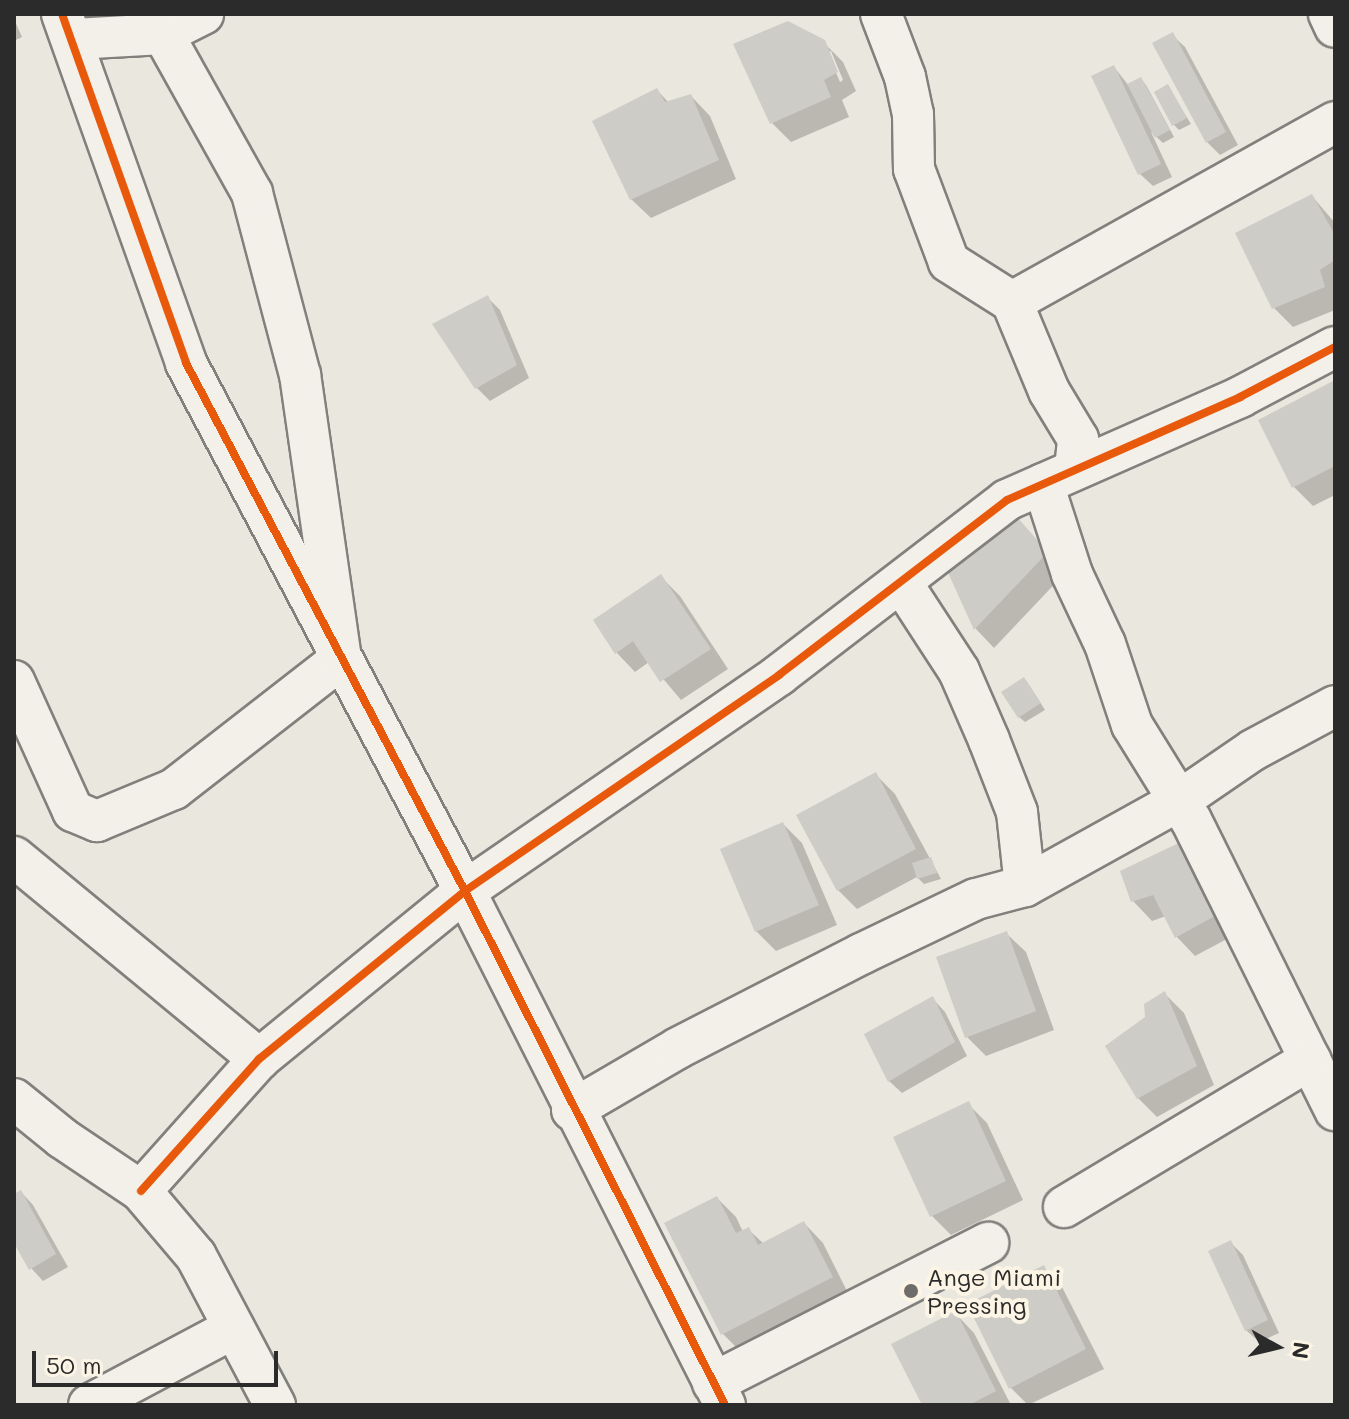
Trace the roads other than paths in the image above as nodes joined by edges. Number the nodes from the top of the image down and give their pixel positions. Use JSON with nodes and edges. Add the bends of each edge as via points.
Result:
{"nodes":[{"id":1,"x":203,"y":14,"type":"edge"},
{"id":2,"x":1329,"y":14,"type":"edge"},
{"id":3,"x":886,"y":16,"type":"edge"},
{"id":4,"x":68,"y":26,"type":"edge"},
{"id":5,"x":1335,"y":27,"type":"edge"},
{"id":6,"x":163,"y":34,"type":"junction"},
{"id":7,"x":1335,"y":122,"type":"edge"},
{"id":8,"x":1012,"y":302,"type":"junction"},
{"id":9,"x":1335,"y":347,"type":"edge"},
{"id":10,"x":1059,"y":477,"type":"junction"},
{"id":11,"x":901,"y":582,"type":"junction"},
{"id":12,"x":341,"y":659,"type":"junction"},
{"id":13,"x":14,"y":681,"type":"edge"},
{"id":14,"x":1335,"y":706,"type":"edge"},
{"id":15,"x":1180,"y":800,"type":"junction"},
{"id":16,"x":14,"y":857,"type":"edge"},
{"id":17,"x":1025,"y":886,"type":"junction"},
{"id":18,"x":465,"y":891,"type":"junction"},
{"id":19,"x":259,"y":1059,"type":"junction"},
{"id":20,"x":1310,"y":1060,"type":"junction"},
{"id":21,"x":14,"y":1099,"type":"edge"},
{"id":22,"x":572,"y":1110,"type":"junction"},
{"id":23,"x":1335,"y":1110,"type":"edge"},
{"id":24,"x":141,"y":1191,"type":"junction"},
{"id":25,"x":1064,"y":1207,"type":"dead end"},
{"id":26,"x":988,"y":1243,"type":"dead end"},
{"id":27,"x":234,"y":1328,"type":"junction"},
{"id":28,"x":719,"y":1394,"type":"edge"},
{"id":29,"x":89,"y":1405,"type":"edge"},
{"id":30,"x":275,"y":1405,"type":"edge"}],
"edges":[{"from":1,"to":6,"type":"street"},
{"from":2,"to":5,"type":"street"},
{"from":3,"to":8,"type":"street","via":[[910,102],[914,169],[949,262]]},
{"from":4,"to":6,"type":"street"},
{"from":4,"to":12,"type":"street","via":[[186,363]]},
{"from":6,"to":12,"type":"street","via":[[252,193],[300,375]]},
{"from":7,"to":8,"type":"street"},
{"from":8,"to":10,"type":"street","via":[[1049,391],[1078,439]]},
{"from":9,"to":10,"type":"street","via":[[1240,397]]},
{"from":10,"to":11,"type":"street","via":[[1007,500]]},
{"from":10,"to":15,"type":"street","via":[[1072,574],[1105,644],[1132,725]]},
{"from":11,"to":17,"type":"street","via":[[959,671],[989,740],[1017,812]]},
{"from":11,"to":18,"type":"street","via":[[779,675]]},
{"from":12,"to":13,"type":"street","via":[[174,789],[97,821],[73,811]]},
{"from":12,"to":18,"type":"street"},
{"from":14,"to":15,"type":"street","via":[[1253,750]]},
{"from":15,"to":17,"type":"street"},
{"from":15,"to":20,"type":"street"},
{"from":16,"to":19,"type":"street"},
{"from":17,"to":22,"type":"street","via":[[976,899],[861,954],[678,1048]]},
{"from":18,"to":19,"type":"street"},
{"from":18,"to":22,"type":"street"},
{"from":19,"to":24,"type":"street"},
{"from":20,"to":23,"type":"street"},
{"from":20,"to":25,"type":"street"},
{"from":21,"to":24,"type":"street"},
{"from":22,"to":28,"type":"street"},
{"from":24,"to":27,"type":"street","via":[[196,1256]]},
{"from":26,"to":28,"type":"street"},
{"from":27,"to":29,"type":"street"},
{"from":27,"to":30,"type":"street"}]}
